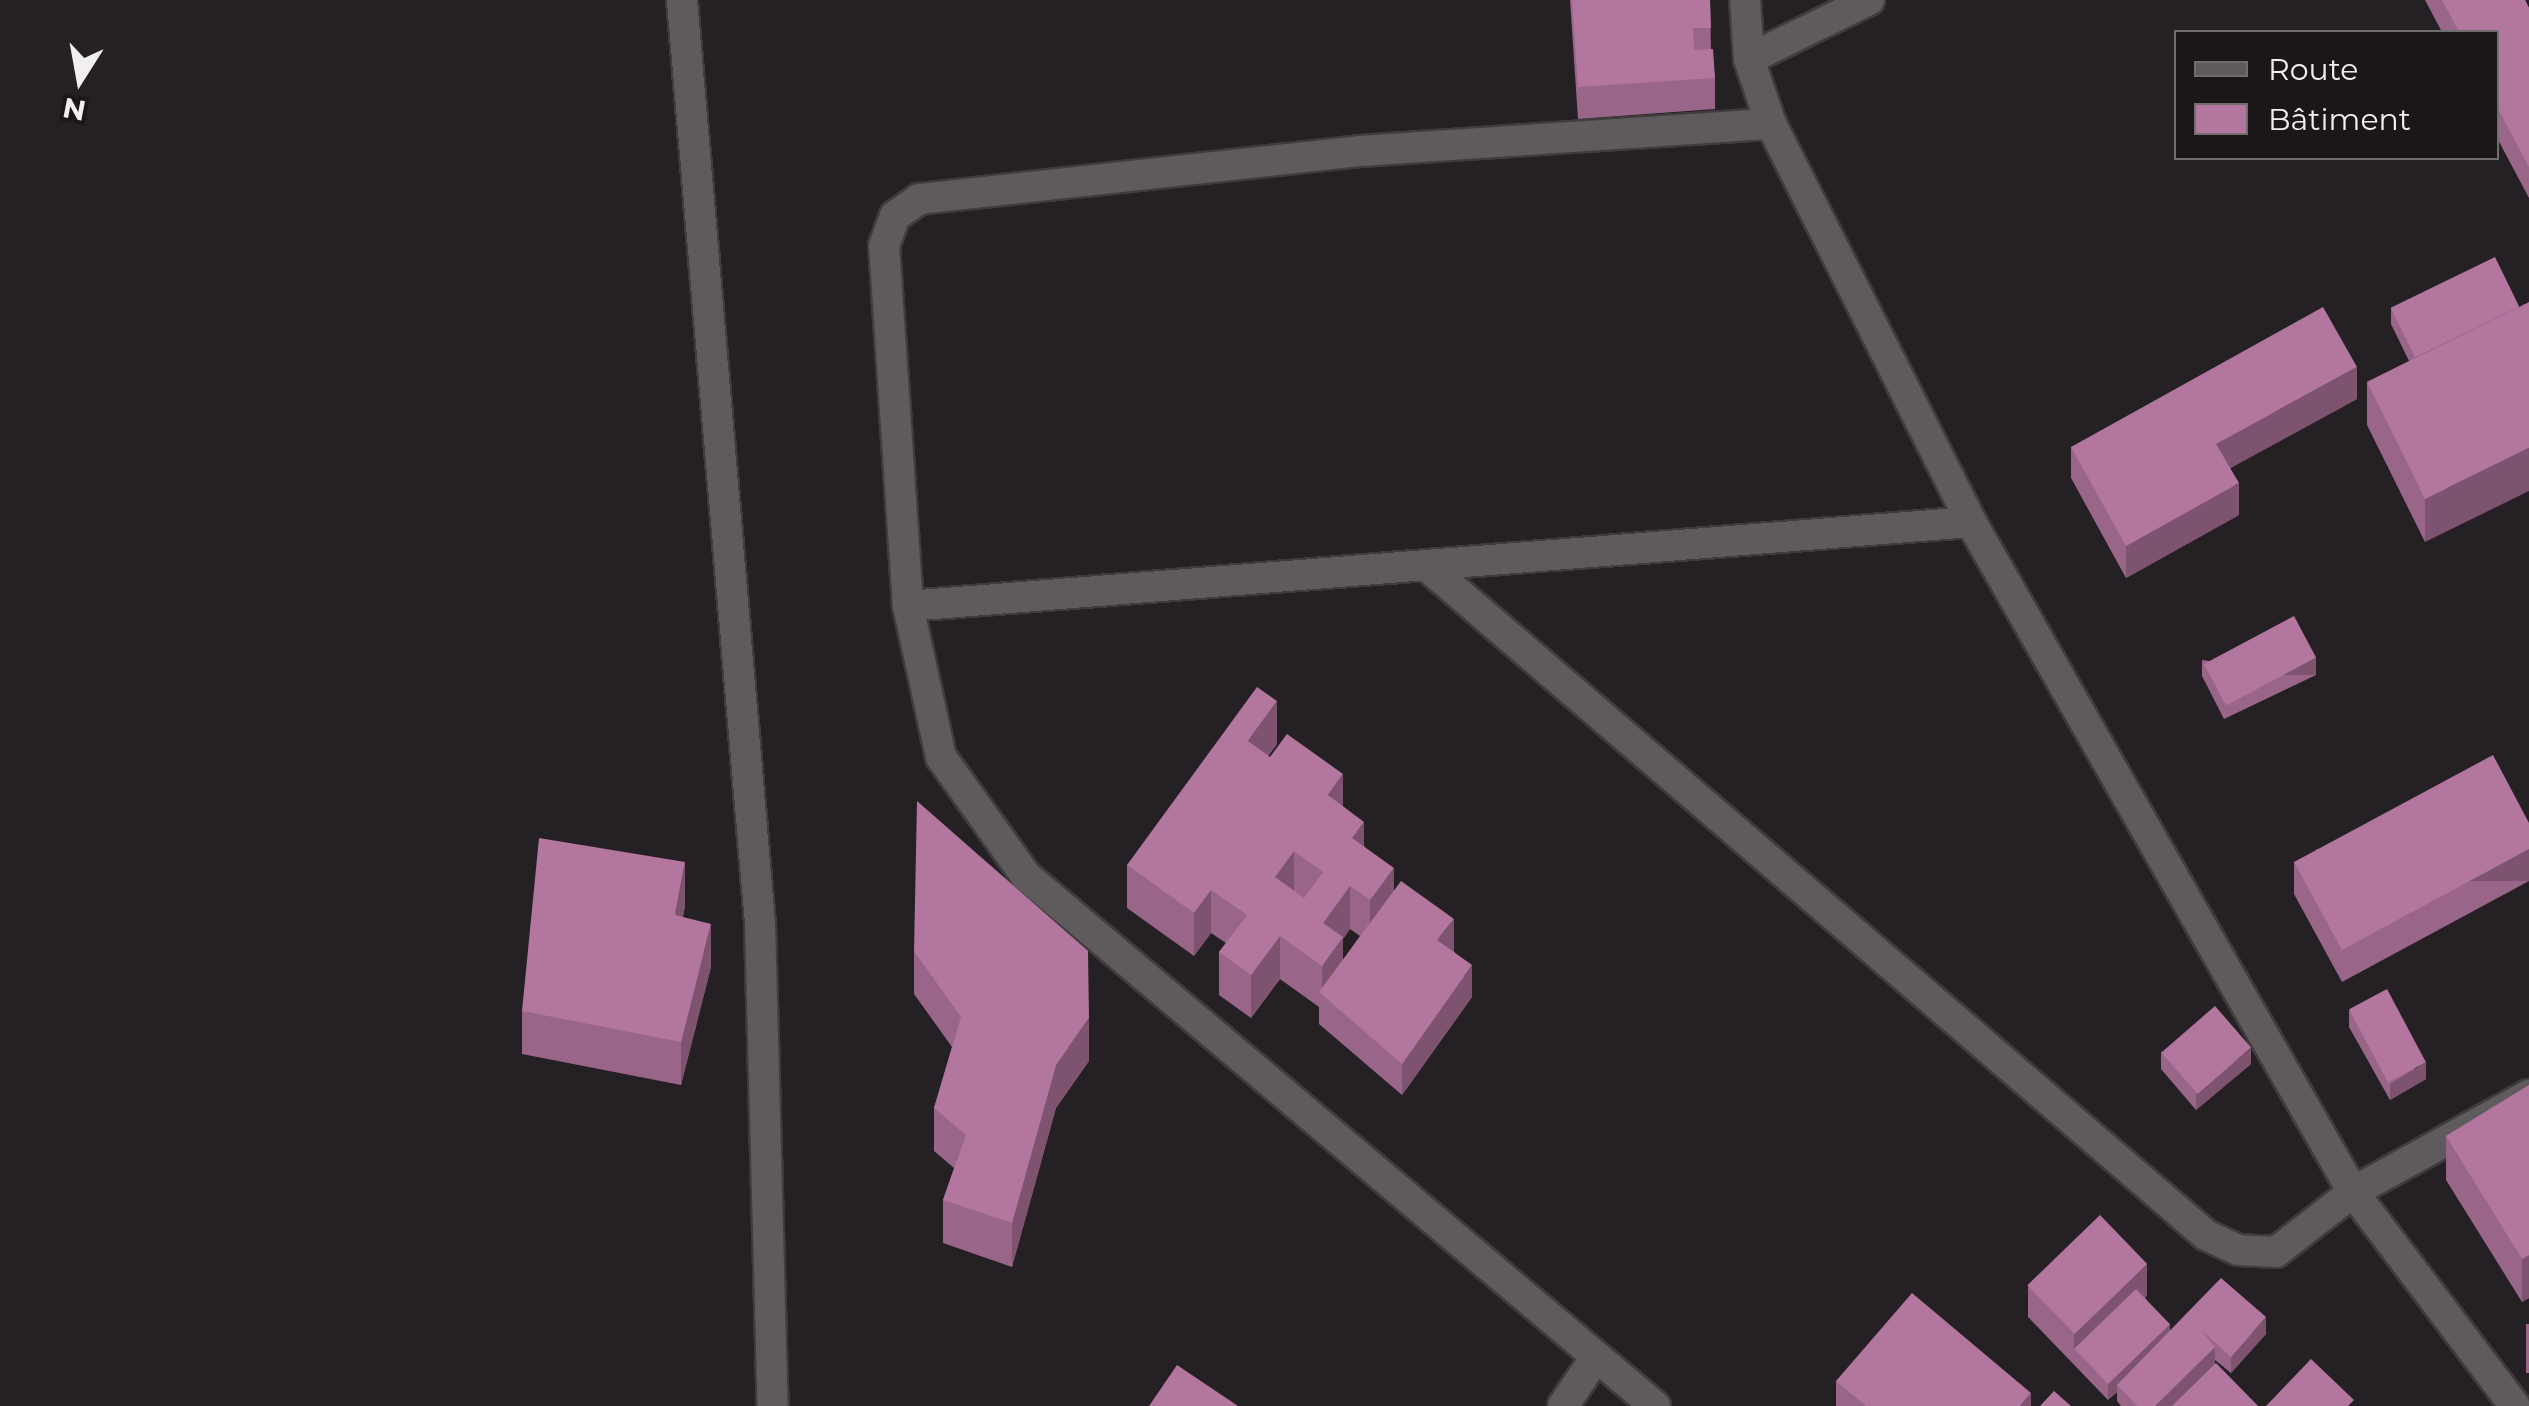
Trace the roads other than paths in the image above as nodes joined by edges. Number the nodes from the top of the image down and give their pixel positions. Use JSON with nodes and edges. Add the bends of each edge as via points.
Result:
{"nodes":[{"id":1,"x":682,"y":0,"type":"edge"},
{"id":2,"x":1745,"y":0,"type":"edge"},
{"id":3,"x":1869,"y":0,"type":"edge"},
{"id":4,"x":1748,"y":59,"type":"junction"},
{"id":5,"x":1771,"y":124,"type":"junction"},
{"id":6,"x":1970,"y":522,"type":"junction"},
{"id":7,"x":1427,"y":566,"type":"junction"},
{"id":8,"x":908,"y":606,"type":"junction"},
{"id":9,"x":2529,"y":1095,"type":"edge"},
{"id":10,"x":2353,"y":1192,"type":"junction"},
{"id":11,"x":1596,"y":1357,"type":"junction"},
{"id":12,"x":773,"y":1406,"type":"edge"},
{"id":13,"x":1563,"y":1406,"type":"edge"},
{"id":14,"x":1655,"y":1406,"type":"edge"},
{"id":15,"x":2515,"y":1406,"type":"edge"}],
"edges":[{"from":1,"to":12,"type":"street","via":[[760,924]]},
{"from":2,"to":4,"type":"street"},
{"from":3,"to":4,"type":"street"},
{"from":4,"to":5,"type":"street"},
{"from":5,"to":6,"type":"street"},
{"from":5,"to":8,"type":"street","via":[[1360,151],[919,199],[894,216],[884,246]]},
{"from":6,"to":7,"type":"street"},
{"from":6,"to":10,"type":"street"},
{"from":7,"to":8,"type":"street"},
{"from":7,"to":10,"type":"street","via":[[2206,1234],[2238,1250],[2276,1252]]},
{"from":8,"to":11,"type":"street","via":[[941,757],[1026,876]]},
{"from":9,"to":10,"type":"street"},
{"from":10,"to":15,"type":"street"},
{"from":11,"to":13,"type":"street"},
{"from":11,"to":14,"type":"street"}]}
